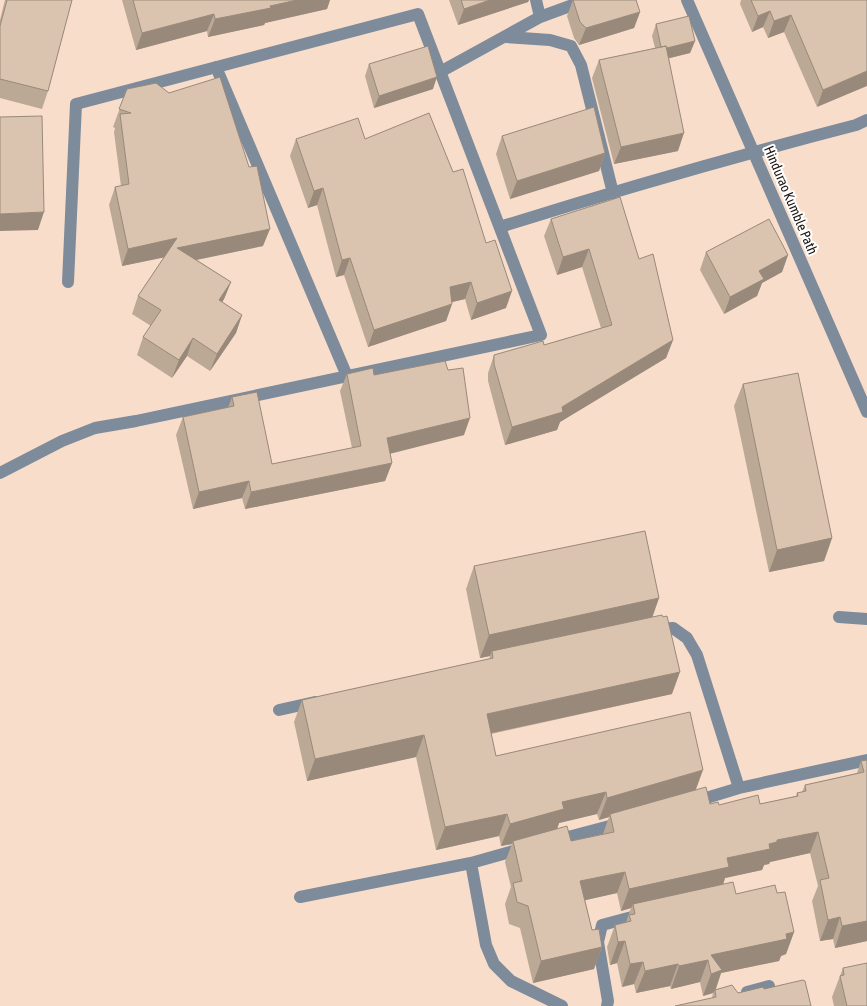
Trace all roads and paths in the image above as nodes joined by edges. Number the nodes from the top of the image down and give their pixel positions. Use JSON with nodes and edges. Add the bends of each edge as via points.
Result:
{"nodes":[{"id":1,"x":536,"y":0,"type":"edge"},
{"id":2,"x":586,"y":0,"type":"edge"},
{"id":3,"x":687,"y":0,"type":"edge"},
{"id":4,"x":540,"y":17,"type":"junction"},
{"id":5,"x":506,"y":36,"type":"junction"},
{"id":6,"x":216,"y":67,"type":"junction"},
{"id":7,"x":440,"y":72,"type":"junction"},
{"id":8,"x":867,"y":120,"type":"edge"},
{"id":9,"x":754,"y":151,"type":"junction"},
{"id":10,"x":613,"y":193,"type":"junction"},
{"id":11,"x":500,"y":228,"type":"junction"},
{"id":12,"x":68,"y":282,"type":"dead end"},
{"id":13,"x":347,"y":376,"type":"junction"},
{"id":14,"x":867,"y":412,"type":"edge"},
{"id":15,"x":0,"y":473,"type":"edge"},
{"id":16,"x":839,"y":617,"type":"dead end"},
{"id":17,"x":867,"y":618,"type":"edge"},
{"id":18,"x":642,"y":632,"type":"edge"},
{"id":19,"x":326,"y":700,"type":"edge"},
{"id":20,"x":279,"y":710,"type":"dead end"},
{"id":21,"x":867,"y":760,"type":"edge"},
{"id":22,"x":740,"y":788,"type":"junction"},
{"id":23,"x":683,"y":804,"type":"edge"},
{"id":24,"x":636,"y":818,"type":"edge"},
{"id":25,"x":471,"y":862,"type":"junction"},
{"id":26,"x":300,"y":896,"type":"dead end"},
{"id":27,"x":652,"y":912,"type":"edge"},
{"id":28,"x":769,"y":986,"type":"edge"},
{"id":29,"x":733,"y":996,"type":"edge"},
{"id":30,"x":562,"y":1006,"type":"edge"},
{"id":31,"x":607,"y":1006,"type":"edge"}],
"edges":[{"from":1,"to":4,"type":"street"},
{"from":2,"to":4,"type":"street"},
{"from":3,"to":9,"type":"street","name":"Hindurao Kumble Path"},
{"from":4,"to":5,"type":"street"},
{"from":5,"to":7,"type":"street"},
{"from":5,"to":10,"type":"street","via":[[550,40],[571,46],[581,66]]},
{"from":6,"to":7,"type":"street","via":[[418,14]]},
{"from":6,"to":12,"type":"street","via":[[76,104]]},
{"from":6,"to":13,"type":"street"},
{"from":7,"to":11,"type":"street"},
{"from":8,"to":9,"type":"street"},
{"from":9,"to":10,"type":"street"},
{"from":9,"to":14,"type":"street","name":"Hindurao Kumble Path"},
{"from":10,"to":11,"type":"street"},
{"from":11,"to":13,"type":"street","via":[[541,335]]},
{"from":13,"to":15,"type":"street","via":[[95,428]]},
{"from":16,"to":17,"type":"street"},
{"from":18,"to":22,"type":"street","via":[[673,628],[687,638],[697,655]]},
{"from":19,"to":20,"type":"street"},
{"from":21,"to":22,"type":"street"},
{"from":22,"to":23,"type":"street"},
{"from":24,"to":25,"type":"street"},
{"from":25,"to":26,"type":"street"},
{"from":25,"to":30,"type":"street","via":[[486,945],[494,964],[511,981]]},
{"from":27,"to":31,"type":"street","via":[[602,925],[598,942]]},
{"from":28,"to":29,"type":"street"}]}
